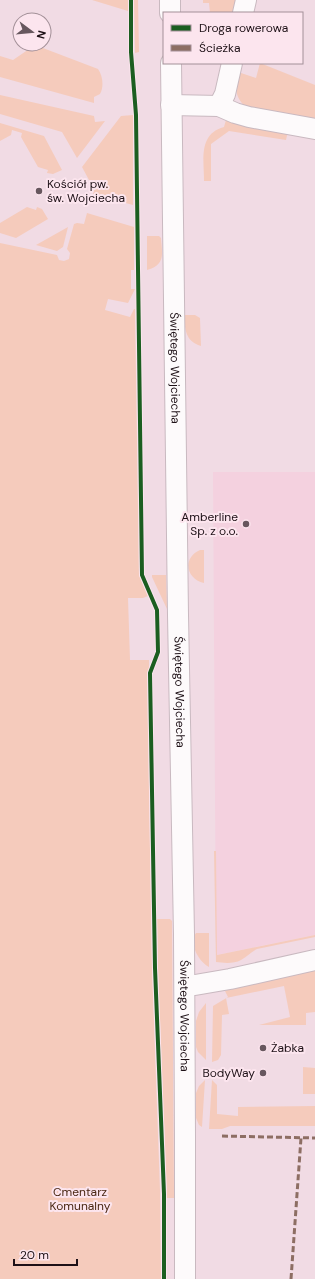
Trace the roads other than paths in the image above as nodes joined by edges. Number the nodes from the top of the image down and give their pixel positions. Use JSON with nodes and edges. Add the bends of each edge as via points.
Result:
{"nodes":[{"id":1,"x":170,"y":0,"type":"edge"},
{"id":2,"x":246,"y":0,"type":"edge"},
{"id":3,"x":170,"y":12,"type":"edge"},
{"id":4,"x":243,"y":12,"type":"edge"},
{"id":5,"x":171,"y":64,"type":"edge"},
{"id":6,"x":232,"y":64,"type":"edge"},
{"id":7,"x":171,"y":104,"type":"junction"},
{"id":8,"x":219,"y":106,"type":"junction"},
{"id":9,"x":315,"y":129,"type":"edge"},
{"id":10,"x":315,"y":960,"type":"edge"},
{"id":11,"x":184,"y":985,"type":"junction"},
{"id":12,"x":185,"y":1279,"type":"edge"}],
"edges":[{"from":1,"to":3,"type":"street"},
{"from":2,"to":4,"type":"street"},
{"from":5,"to":7,"type":"street","name":"Świętego Wojciecha"},
{"from":6,"to":8,"type":"street","via":[[226,94]]},
{"from":7,"to":8,"type":"street"},
{"from":7,"to":11,"type":"street","name":"Świętego Wojciecha"},
{"from":8,"to":9,"type":"street","via":[[249,117]]},
{"from":10,"to":11,"type":"street","via":[[230,979]]},
{"from":11,"to":12,"type":"street","name":"Świętego Wojciecha"}]}
